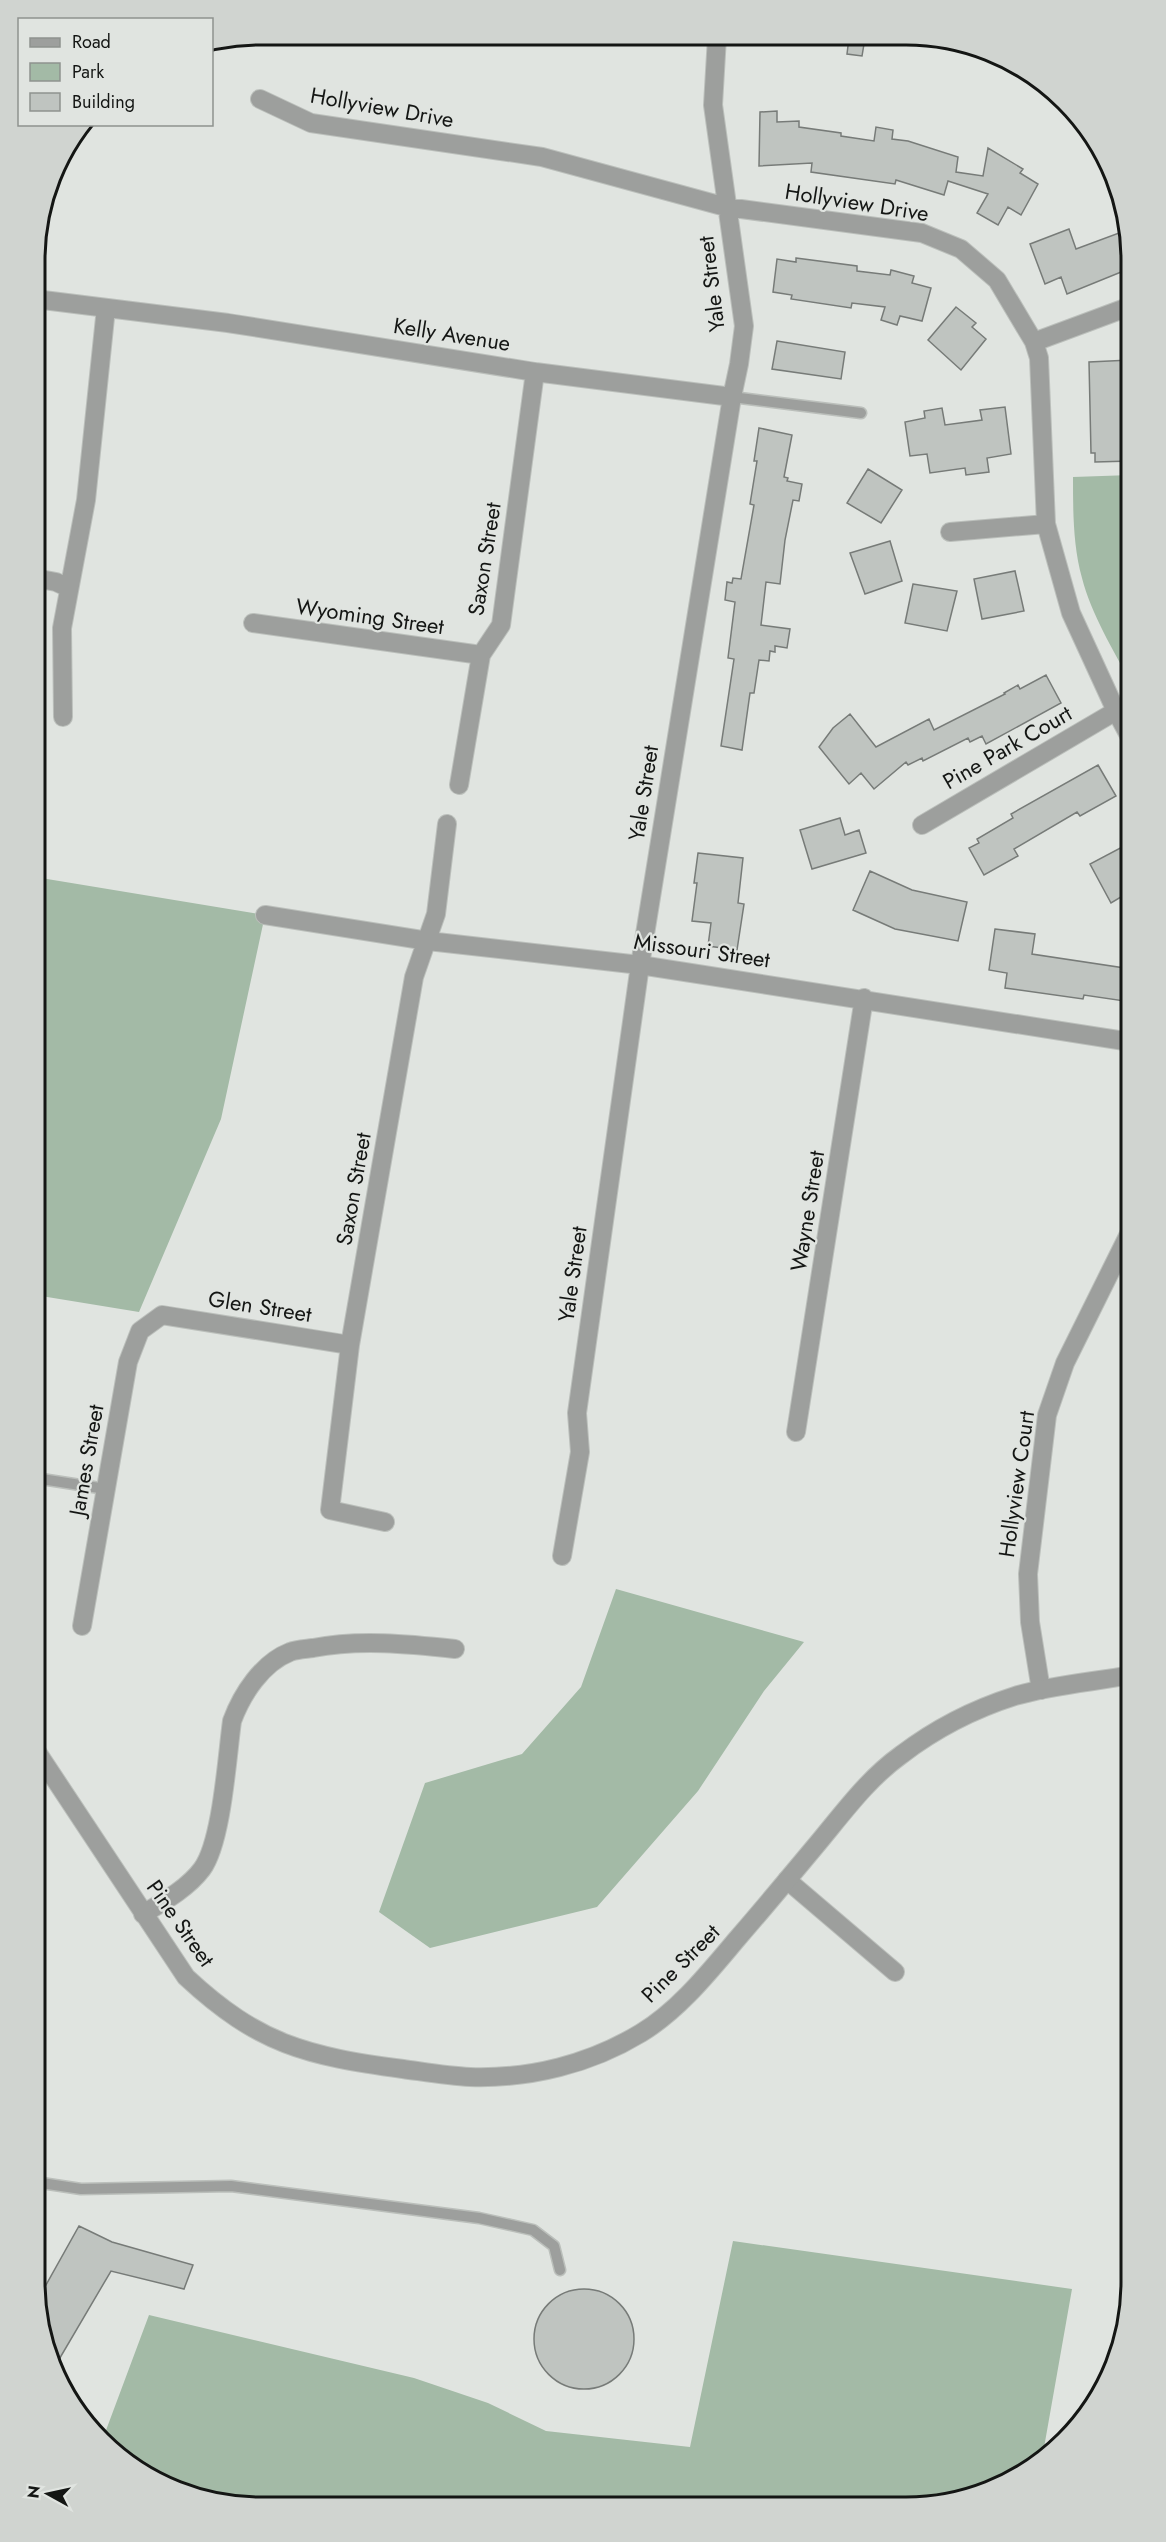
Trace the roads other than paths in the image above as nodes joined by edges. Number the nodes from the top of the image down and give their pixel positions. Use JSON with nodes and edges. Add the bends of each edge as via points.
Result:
{"nodes":[{"id":1,"x":717,"y":45,"type":"edge"},
{"id":2,"x":260,"y":99,"type":"dead end"},
{"id":3,"x":726,"y":207,"type":"junction"},
{"id":4,"x":45,"y":300,"type":"edge"},
{"id":5,"x":106,"y":308,"type":"junction"},
{"id":6,"x":1121,"y":310,"type":"edge"},
{"id":7,"x":1034,"y":342,"type":"junction"},
{"id":8,"x":534,"y":372,"type":"junction"},
{"id":9,"x":732,"y":397,"type":"junction"},
{"id":10,"x":861,"y":413,"type":"dead end"},
{"id":11,"x":1046,"y":524,"type":"junction"},
{"id":12,"x":950,"y":532,"type":"dead end"},
{"id":13,"x":45,"y":580,"type":"edge"},
{"id":14,"x":69,"y":588,"type":"junction"},
{"id":15,"x":253,"y":623,"type":"dead end"},
{"id":16,"x":481,"y":655,"type":"junction"},
{"id":17,"x":1116,"y":711,"type":"junction"},
{"id":18,"x":63,"y":717,"type":"dead end"},
{"id":19,"x":1121,"y":720,"type":"edge"},
{"id":20,"x":459,"y":785,"type":"dead end"},
{"id":21,"x":447,"y":824,"type":"dead end"},
{"id":22,"x":922,"y":825,"type":"dead end"},
{"id":23,"x":266,"y":915,"type":"dead end"},
{"id":24,"x":428,"y":941,"type":"junction"},
{"id":25,"x":640,"y":965,"type":"junction"},
{"id":26,"x":864,"y":998,"type":"junction"},
{"id":27,"x":1121,"y":1040,"type":"edge"},
{"id":28,"x":1121,"y":1250,"type":"edge"},
{"id":29,"x":162,"y":1315,"type":"joint"},
{"id":30,"x":350,"y":1345,"type":"junction"},
{"id":31,"x":796,"y":1432,"type":"dead end"},
{"id":32,"x":45,"y":1480,"type":"edge"},
{"id":33,"x":106,"y":1490,"type":"junction"},
{"id":34,"x":385,"y":1522,"type":"dead end"},
{"id":35,"x":562,"y":1556,"type":"dead end"},
{"id":36,"x":82,"y":1626,"type":"dead end"},
{"id":37,"x":455,"y":1649,"type":"dead end"},
{"id":38,"x":1121,"y":1677,"type":"edge"},
{"id":39,"x":1041,"y":1690,"type":"junction"},
{"id":40,"x":45,"y":1764,"type":"edge"},
{"id":41,"x":787,"y":1880,"type":"junction"},
{"id":42,"x":143,"y":1914,"type":"junction"},
{"id":43,"x":895,"y":1972,"type":"dead end"},
{"id":44,"x":45,"y":2184,"type":"edge"},
{"id":45,"x":560,"y":2270,"type":"dead end"}],
"edges":[{"from":1,"to":3,"type":"street","name":"Yale Street","via":[[713,105]]},
{"from":2,"to":3,"type":"street","name":"Hollyview Drive","via":[[311,123],[542,157]]},
{"from":3,"to":7,"type":"street","name":"Hollyview Drive","via":[[922,233],[961,249],[997,280]]},
{"from":3,"to":9,"type":"street","name":"Yale Street","via":[[744,326]]},
{"from":4,"to":5,"type":"street","name":"Kelly Avenue"},
{"from":5,"to":8,"type":"street","name":"Kelly Avenue","via":[[228,323]]},
{"from":5,"to":14,"type":"street","via":[[86,500]]},
{"from":6,"to":7,"type":"street"},
{"from":7,"to":11,"type":"street","name":"Hollyview Drive","via":[[1039,358]]},
{"from":8,"to":9,"type":"street","name":"Kelly Avenue"},
{"from":8,"to":16,"type":"street","name":"Saxon Street","via":[[501,625]]},
{"from":9,"to":10,"type":"lane","name":"Kelly Avenue"},
{"from":9,"to":25,"type":"street","name":"Yale Street"},
{"from":11,"to":12,"type":"street"},
{"from":11,"to":17,"type":"street","name":"Hollyview Drive","via":[[1071,613]]},
{"from":13,"to":14,"type":"street"},
{"from":14,"to":18,"type":"street","via":[[62,628]]},
{"from":15,"to":16,"type":"street","name":"Wyoming Street"},
{"from":16,"to":20,"type":"street","name":"Saxon Street"},
{"from":17,"to":19,"type":"street","name":"Hollyview Drive"},
{"from":17,"to":22,"type":"street","name":"Pine Park Court"},
{"from":21,"to":24,"type":"street","name":"Saxon Street","via":[[436,914]]},
{"from":23,"to":24,"type":"street","name":"Missouri Street"},
{"from":24,"to":25,"type":"street","name":"Missouri Street"},
{"from":24,"to":30,"type":"street","name":"Saxon Street","via":[[414,977]]},
{"from":25,"to":26,"type":"street","name":"Missouri Street"},
{"from":25,"to":35,"type":"street","name":"Yale Street","via":[[577,1413],[580,1452]]},
{"from":26,"to":27,"type":"street","name":"Missouri Street"},
{"from":26,"to":31,"type":"street","name":"Wayne Street"},
{"from":28,"to":39,"type":"street","name":"Hollyview Court","via":[[1065,1363],[1047,1415],[1028,1574],[1030,1622]]},
{"from":29,"to":30,"type":"street","name":"Glen Street"},
{"from":29,"to":33,"type":"street","name":"James Street","via":[[140,1331],[128,1362]]},
{"from":30,"to":34,"type":"street","name":"Saxon Street","via":[[330,1510]]},
{"from":32,"to":33,"type":"lane"},
{"from":33,"to":36,"type":"street","name":"James Street"},
{"from":37,"to":42,"type":"street","via":[[340,1642],[290,1652],[268,1667],[239,1701],[232,1721],[212,1852],[201,1871]]},
{"from":38,"to":39,"type":"street","name":"Pine Street"},
{"from":39,"to":41,"type":"street","name":"Pine Street","via":[[971,1713],[899,1756],[870,1781]]},
{"from":40,"to":42,"type":"street","name":"Pine Street"},
{"from":41,"to":42,"type":"street","name":"Pine Street","via":[[684,1999],[643,2032],[599,2055],[555,2069],[508,2075],[469,2077],[338,2060],[254,2030],[218,2006],[186,1977]]},
{"from":41,"to":43,"type":"street"},
{"from":44,"to":45,"type":"lane","via":[[81,2189],[231,2186],[479,2218],[533,2230],[554,2246]]}]}
